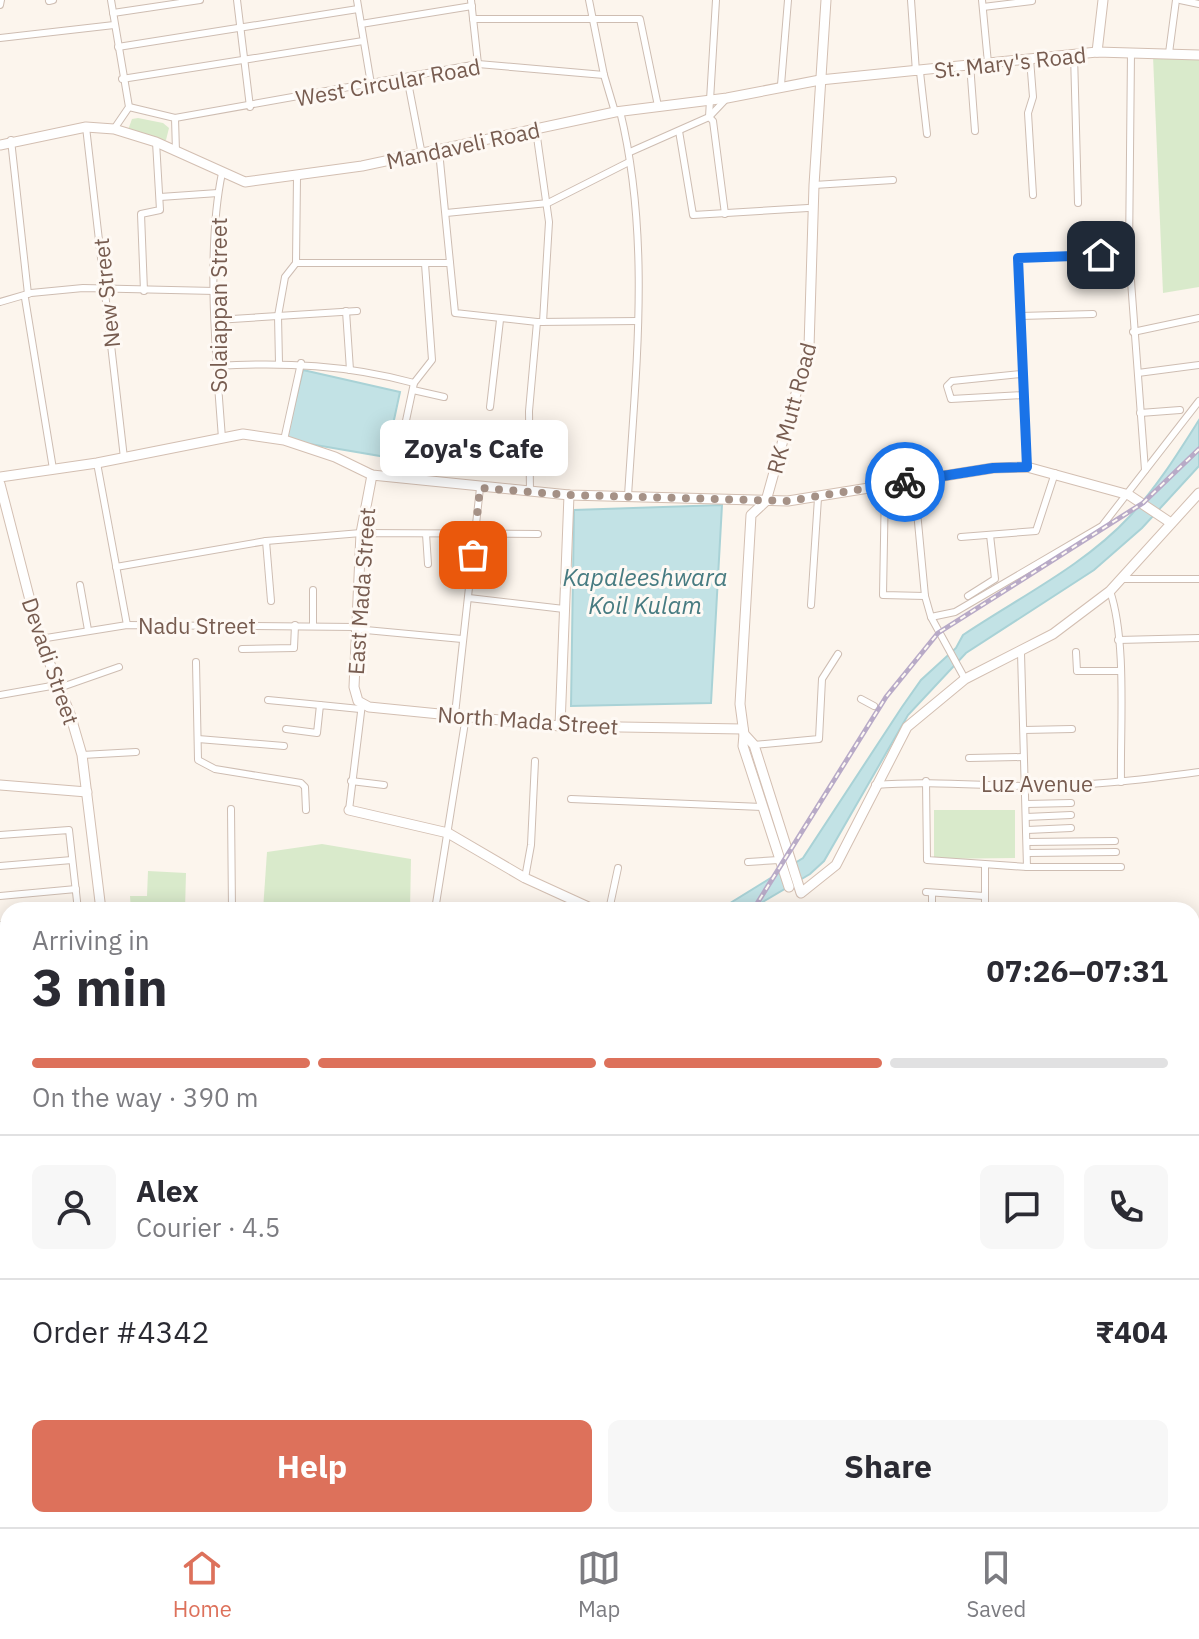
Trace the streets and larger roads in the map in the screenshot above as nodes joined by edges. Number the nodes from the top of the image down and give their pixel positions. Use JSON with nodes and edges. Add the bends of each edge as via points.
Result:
{"nodes":[{"id":1,"x":111,"y":0,"type":"edge"},
{"id":2,"x":200,"y":0,"type":"edge"},
{"id":3,"x":237,"y":0,"type":"edge"},
{"id":4,"x":357,"y":0,"type":"edge"},
{"id":5,"x":589,"y":0,"type":"edge"},
{"id":6,"x":716,"y":0,"type":"edge"},
{"id":7,"x":788,"y":0,"type":"edge"},
{"id":8,"x":826,"y":0,"type":"edge"},
{"id":9,"x":911,"y":0,"type":"edge"},
{"id":10,"x":1103,"y":0,"type":"edge"},
{"id":11,"x":1178,"y":0,"type":"edge"},
{"id":12,"x":1032,"y":1,"type":"edge"},
{"id":13,"x":471,"y":3,"type":"edge"},
{"id":14,"x":983,"y":4,"type":"edge"},
{"id":15,"x":1199,"y":4,"type":"edge"},
{"id":16,"x":358,"y":9,"type":"junction"},
{"id":17,"x":113,"y":13,"type":"junction"},
{"id":18,"x":473,"y":19,"type":"junction"},
{"id":19,"x":590,"y":19,"type":"junction"},
{"id":20,"x":361,"y":24,"type":"junction"},
{"id":21,"x":114,"y":25,"type":"junction"},
{"id":22,"x":242,"y":27,"type":"junction"},
{"id":23,"x":0,"y":38,"type":"edge"},
{"id":24,"x":363,"y":41,"type":"junction"},
{"id":25,"x":118,"y":47,"type":"junction"},
{"id":26,"x":1097,"y":52,"type":"junction"},
{"id":27,"x":1131,"y":52,"type":"junction"},
{"id":28,"x":1169,"y":53,"type":"junction"},
{"id":29,"x":1074,"y":54,"type":"junction"},
{"id":30,"x":1199,"y":55,"type":"edge"},
{"id":31,"x":1030,"y":59,"type":"junction"},
{"id":32,"x":247,"y":60,"type":"junction"},
{"id":33,"x":988,"y":63,"type":"junction"},
{"id":34,"x":478,"y":64,"type":"junction"},
{"id":35,"x":970,"y":64,"type":"junction"},
{"id":36,"x":918,"y":72,"type":"junction"},
{"id":37,"x":604,"y":75,"type":"junction"},
{"id":38,"x":407,"y":77,"type":"junction"},
{"id":39,"x":122,"y":79,"type":"junction"},
{"id":40,"x":820,"y":80,"type":"junction"},
{"id":41,"x":371,"y":84,"type":"junction"},
{"id":42,"x":781,"y":85,"type":"junction"},
{"id":43,"x":727,"y":98,"type":"junction"},
{"id":44,"x":710,"y":100,"type":"junction"},
{"id":45,"x":658,"y":106,"type":"junction"},
{"id":46,"x":129,"y":107,"type":"junction"},
{"id":47,"x":250,"y":107,"type":"junction"},
{"id":48,"x":618,"y":112,"type":"junction"},
{"id":49,"x":709,"y":117,"type":"junction"},
{"id":50,"x":175,"y":118,"type":"junction"},
{"id":51,"x":86,"y":127,"type":"junction"},
{"id":52,"x":114,"y":129,"type":"junction"},
{"id":53,"x":536,"y":130,"type":"junction"},
{"id":54,"x":679,"y":131,"type":"junction"},
{"id":55,"x":975,"y":131,"type":"dead end"},
{"id":56,"x":927,"y":134,"type":"dead end"},
{"id":57,"x":11,"y":140,"type":"junction"},
{"id":58,"x":156,"y":142,"type":"junction"},
{"id":59,"x":0,"y":145,"type":"edge"},
{"id":60,"x":439,"y":151,"type":"junction"},
{"id":61,"x":176,"y":152,"type":"junction"},
{"id":62,"x":630,"y":152,"type":"junction"},
{"id":63,"x":422,"y":155,"type":"junction"},
{"id":64,"x":629,"y":162,"type":"junction"},
{"id":65,"x":222,"y":173,"type":"junction"},
{"id":66,"x":297,"y":177,"type":"junction"},
{"id":67,"x":893,"y":180,"type":"dead end"},
{"id":68,"x":814,"y":185,"type":"junction"},
{"id":69,"x":218,"y":193,"type":"junction"},
{"id":70,"x":1033,"y":195,"type":"dead end"},
{"id":71,"x":160,"y":197,"type":"junction"},
{"id":72,"x":548,"y":203,"type":"junction"},
{"id":73,"x":1078,"y":203,"type":"dead end"},
{"id":74,"x":808,"y":208,"type":"dead end"},
{"id":75,"x":446,"y":213,"type":"junction"},
{"id":76,"x":725,"y":214,"type":"junction"},
{"id":77,"x":1129,"y":254,"type":"junction"},
{"id":78,"x":296,"y":263,"type":"junction"},
{"id":79,"x":450,"y":263,"type":"junction"},
{"id":80,"x":425,"y":264,"type":"junction"},
{"id":81,"x":106,"y":288,"type":"junction"},
{"id":82,"x":144,"y":291,"type":"junction"},
{"id":83,"x":215,"y":291,"type":"junction"},
{"id":84,"x":26,"y":296,"type":"junction"},
{"id":85,"x":0,"y":302,"type":"edge"},
{"id":86,"x":346,"y":311,"type":"junction"},
{"id":87,"x":357,"y":311,"type":"dead end"},
{"id":88,"x":1093,"y":314,"type":"dead end"},
{"id":89,"x":278,"y":316,"type":"junction"},
{"id":90,"x":1020,"y":316,"type":"junction"},
{"id":91,"x":1199,"y":318,"type":"edge"},
{"id":92,"x":216,"y":320,"type":"junction"},
{"id":93,"x":500,"y":320,"type":"junction"},
{"id":94,"x":638,"y":321,"type":"junction"},
{"id":95,"x":540,"y":322,"type":"junction"},
{"id":96,"x":1133,"y":332,"type":"junction"},
{"id":97,"x":279,"y":363,"type":"junction"},
{"id":98,"x":301,"y":363,"type":"junction"},
{"id":99,"x":1199,"y":365,"type":"edge"},
{"id":100,"x":216,"y":366,"type":"junction"},
{"id":101,"x":350,"y":370,"type":"junction"},
{"id":102,"x":1138,"y":373,"type":"junction"},
{"id":103,"x":1021,"y":374,"type":"junction"},
{"id":104,"x":413,"y":387,"type":"junction"},
{"id":105,"x":1023,"y":395,"type":"junction"},
{"id":106,"x":444,"y":397,"type":"dead end"},
{"id":107,"x":1199,"y":401,"type":"edge"},
{"id":108,"x":490,"y":407,"type":"dead end"},
{"id":109,"x":1180,"y":410,"type":"dead end"},
{"id":110,"x":1140,"y":413,"type":"junction"},
{"id":111,"x":222,"y":438,"type":"junction"},
{"id":112,"x":284,"y":440,"type":"junction"},
{"id":113,"x":124,"y":458,"type":"junction"},
{"id":114,"x":97,"y":463,"type":"junction"},
{"id":115,"x":1027,"y":467,"type":"junction"},
{"id":116,"x":53,"y":469,"type":"junction"},
{"id":117,"x":1145,"y":470,"type":"junction"},
{"id":118,"x":1056,"y":473,"type":"junction"},
{"id":119,"x":372,"y":475,"type":"junction"},
{"id":120,"x":0,"y":477,"type":"edge"},
{"id":121,"x":394,"y":477,"type":"junction"},
{"id":122,"x":914,"y":480,"type":"junction"},
{"id":123,"x":0,"y":484,"type":"edge"},
{"id":124,"x":885,"y":485,"type":"junction"},
{"id":125,"x":480,"y":488,"type":"junction"},
{"id":126,"x":530,"y":492,"type":"junction"},
{"id":127,"x":1199,"y":493,"type":"edge"},
{"id":128,"x":569,"y":495,"type":"junction"},
{"id":129,"x":628,"y":496,"type":"junction"},
{"id":130,"x":818,"y":498,"type":"junction"},
{"id":131,"x":1133,"y":498,"type":"junction"},
{"id":132,"x":766,"y":501,"type":"junction"},
{"id":133,"x":4,"y":514,"type":"edge"},
{"id":134,"x":1171,"y":523,"type":"junction"},
{"id":135,"x":361,"y":533,"type":"junction"},
{"id":136,"x":446,"y":533,"type":"junction"},
{"id":137,"x":475,"y":533,"type":"junction"},
{"id":138,"x":426,"y":534,"type":"junction"},
{"id":139,"x":538,"y":534,"type":"dead end"},
{"id":140,"x":990,"y":535,"type":"junction"},
{"id":141,"x":961,"y":537,"type":"dead end"},
{"id":142,"x":266,"y":541,"type":"junction"},
{"id":143,"x":447,"y":562,"type":"dead end"},
{"id":144,"x":428,"y":564,"type":"dead end"},
{"id":145,"x":116,"y":567,"type":"junction"},
{"id":146,"x":1121,"y":579,"type":"junction"},
{"id":147,"x":1199,"y":579,"type":"edge"},
{"id":148,"x":80,"y":585,"type":"dead end"},
{"id":149,"x":313,"y":590,"type":"dead end"},
{"id":150,"x":1110,"y":591,"type":"junction"},
{"id":151,"x":925,"y":596,"type":"junction"},
{"id":152,"x":968,"y":596,"type":"dead end"},
{"id":153,"x":469,"y":598,"type":"junction"},
{"id":154,"x":271,"y":601,"type":"dead end"},
{"id":155,"x":811,"y":605,"type":"dead end"},
{"id":156,"x":564,"y":609,"type":"junction"},
{"id":157,"x":932,"y":619,"type":"junction"},
{"id":158,"x":127,"y":625,"type":"junction"},
{"id":159,"x":295,"y":625,"type":"junction"},
{"id":160,"x":313,"y":625,"type":"junction"},
{"id":161,"x":355,"y":628,"type":"junction"},
{"id":162,"x":88,"y":630,"type":"junction"},
{"id":163,"x":1199,"y":638,"type":"edge"},
{"id":164,"x":40,"y":639,"type":"junction"},
{"id":165,"x":462,"y":639,"type":"junction"},
{"id":166,"x":1118,"y":640,"type":"junction"},
{"id":167,"x":242,"y":649,"type":"dead end"},
{"id":168,"x":1076,"y":652,"type":"dead end"},
{"id":169,"x":1021,"y":653,"type":"junction"},
{"id":170,"x":838,"y":654,"type":"dead end"},
{"id":171,"x":196,"y":662,"type":"dead end"},
{"id":172,"x":119,"y":667,"type":"dead end"},
{"id":173,"x":1119,"y":671,"type":"junction"},
{"id":174,"x":963,"y":676,"type":"junction"},
{"id":175,"x":58,"y":687,"type":"junction"},
{"id":176,"x":0,"y":695,"type":"edge"},
{"id":177,"x":861,"y":699,"type":"dead end"},
{"id":178,"x":268,"y":700,"type":"dead end"},
{"id":179,"x":320,"y":705,"type":"junction"},
{"id":180,"x":874,"y":706,"type":"dead end"},
{"id":181,"x":361,"y":707,"type":"junction"},
{"id":182,"x":461,"y":715,"type":"junction"},
{"id":183,"x":560,"y":726,"type":"junction"},
{"id":184,"x":286,"y":729,"type":"dead end"},
{"id":185,"x":1072,"y":729,"type":"dead end"},
{"id":186,"x":1024,"y":730,"type":"junction"},
{"id":187,"x":743,"y":731,"type":"junction"},
{"id":188,"x":198,"y":739,"type":"junction"},
{"id":189,"x":754,"y":745,"type":"junction"},
{"id":190,"x":284,"y":746,"type":"dead end"},
{"id":191,"x":136,"y":752,"type":"dead end"},
{"id":192,"x":82,"y":755,"type":"junction"},
{"id":193,"x":1023,"y":757,"type":"junction"},
{"id":194,"x":969,"y":758,"type":"dead end"},
{"id":195,"x":535,"y":761,"type":"dead end"},
{"id":196,"x":1199,"y":772,"type":"edge"},
{"id":197,"x":351,"y":781,"type":"junction"},
{"id":198,"x":926,"y":781,"type":"junction"},
{"id":199,"x":1121,"y":782,"type":"junction"},
{"id":200,"x":0,"y":785,"type":"edge"},
{"id":201,"x":384,"y":785,"type":"dead end"},
{"id":202,"x":874,"y":785,"type":"junction"},
{"id":203,"x":1024,"y":786,"type":"junction"},
{"id":204,"x":87,"y":792,"type":"junction"},
{"id":205,"x":571,"y":799,"type":"dead end"},
{"id":206,"x":1071,"y":803,"type":"dead end"},
{"id":207,"x":1026,"y":804,"type":"junction"},
{"id":208,"x":762,"y":807,"type":"junction"},
{"id":209,"x":231,"y":809,"type":"dead end"},
{"id":210,"x":306,"y":810,"type":"dead end"},
{"id":211,"x":349,"y":810,"type":"joint"},
{"id":212,"x":1071,"y":815,"type":"dead end"},
{"id":213,"x":1026,"y":817,"type":"junction"},
{"id":214,"x":1071,"y":828,"type":"dead end"},
{"id":215,"x":1027,"y":830,"type":"junction"},
{"id":216,"x":448,"y":833,"type":"junction"},
{"id":217,"x":0,"y":835,"type":"edge"},
{"id":218,"x":1115,"y":841,"type":"dead end"},
{"id":219,"x":1027,"y":842,"type":"junction"},
{"id":220,"x":1116,"y":852,"type":"dead end"},
{"id":221,"x":1028,"y":853,"type":"junction"},
{"id":222,"x":72,"y":860,"type":"junction"},
{"id":223,"x":748,"y":862,"type":"dead end"},
{"id":224,"x":779,"y":862,"type":"junction"},
{"id":225,"x":985,"y":865,"type":"junction"},
{"id":226,"x":0,"y":866,"type":"edge"},
{"id":227,"x":1027,"y":867,"type":"junction"},
{"id":228,"x":1121,"y":867,"type":"dead end"},
{"id":229,"x":618,"y":868,"type":"dead end"},
{"id":230,"x":525,"y":878,"type":"junction"},
{"id":231,"x":793,"y":884,"type":"junction"},
{"id":232,"x":76,"y":889,"type":"junction"},
{"id":233,"x":0,"y":896,"type":"edge"},
{"id":234,"x":984,"y":896,"type":"junction"},
{"id":235,"x":77,"y":902,"type":"edge"},
{"id":236,"x":100,"y":902,"type":"edge"},
{"id":237,"x":232,"y":902,"type":"edge"},
{"id":238,"x":436,"y":902,"type":"edge"},
{"id":239,"x":578,"y":902,"type":"edge"},
{"id":240,"x":611,"y":902,"type":"edge"},
{"id":241,"x":931,"y":902,"type":"edge"},
{"id":242,"x":984,"y":902,"type":"edge"}],
"edges":[{"from":1,"to":17,"type":"street"},
{"from":2,"to":17,"type":"street"},
{"from":3,"to":22,"type":"street"},
{"from":4,"to":16,"type":"street"},
{"from":5,"to":19,"type":"street"},
{"from":6,"to":44,"type":"street"},
{"from":7,"to":42,"type":"street"},
{"from":8,"to":40,"type":"street","name":"RK Mutt Road"},
{"from":9,"to":36,"type":"street"},
{"from":10,"to":26,"type":"street"},
{"from":11,"to":15,"type":"street"},
{"from":11,"to":28,"type":"street"},
{"from":12,"to":14,"type":"street"},
{"from":13,"to":18,"type":"street"},
{"from":13,"to":20,"type":"street"},
{"from":14,"to":33,"type":"street"},
{"from":16,"to":20,"type":"street"},
{"from":16,"to":22,"type":"street"},
{"from":17,"to":21,"type":"street"},
{"from":18,"to":19,"type":"street"},
{"from":18,"to":34,"type":"street"},
{"from":19,"to":37,"type":"street"},
{"from":19,"to":45,"type":"street","via":[[640,19]]},
{"from":20,"to":24,"type":"street"},
{"from":21,"to":23,"type":"street"},
{"from":21,"to":25,"type":"street"},
{"from":22,"to":25,"type":"street"},
{"from":22,"to":32,"type":"street"},
{"from":24,"to":32,"type":"street"},
{"from":24,"to":41,"type":"street"},
{"from":25,"to":39,"type":"street"},
{"from":26,"to":27,"type":"street","name":"St. Mary's Road"},
{"from":26,"to":29,"type":"street","name":"St. Mary's Road"},
{"from":27,"to":28,"type":"street","name":"St. Mary's Road"},
{"from":27,"to":77,"type":"street"},
{"from":28,"to":30,"type":"street","name":"St. Mary's Road"},
{"from":29,"to":31,"type":"street","name":"St. Mary's Road"},
{"from":29,"to":73,"type":"street"},
{"from":31,"to":33,"type":"street","name":"St. Mary's Road"},
{"from":31,"to":70,"type":"street"},
{"from":32,"to":39,"type":"street"},
{"from":32,"to":47,"type":"street"},
{"from":33,"to":35,"type":"street","name":"St. Mary's Road"},
{"from":34,"to":37,"type":"street","name":"West Circular Road"},
{"from":34,"to":38,"type":"street","name":"West Circular Road"},
{"from":35,"to":36,"type":"street","name":"St. Mary's Road"},
{"from":35,"to":55,"type":"street"},
{"from":36,"to":40,"type":"street","name":"St. Mary's Road"},
{"from":36,"to":56,"type":"street"},
{"from":37,"to":48,"type":"street"},
{"from":38,"to":41,"type":"street","name":"West Circular Road"},
{"from":38,"to":63,"type":"street"},
{"from":39,"to":46,"type":"street"},
{"from":40,"to":42,"type":"street","name":"Mandaveli Road"},
{"from":40,"to":68,"type":"street","name":"RK Mutt Road"},
{"from":41,"to":47,"type":"street","name":"West Circular Road"},
{"from":42,"to":43,"type":"street","name":"Mandaveli Road"},
{"from":43,"to":44,"type":"street","name":"Mandaveli Road"},
{"from":43,"to":49,"type":"street"},
{"from":44,"to":45,"type":"street","name":"Mandaveli Road"},
{"from":44,"to":49,"type":"street"},
{"from":45,"to":48,"type":"street","name":"Mandaveli Road"},
{"from":46,"to":50,"type":"street"},
{"from":46,"to":52,"type":"street"},
{"from":47,"to":50,"type":"street","name":"West Circular Road"},
{"from":48,"to":53,"type":"street","name":"Mandaveli Road"},
{"from":48,"to":62,"type":"street"},
{"from":49,"to":54,"type":"street"},
{"from":49,"to":76,"type":"street"},
{"from":50,"to":61,"type":"street"},
{"from":51,"to":52,"type":"street","name":"Mandaveli Road"},
{"from":51,"to":57,"type":"street","name":"Mandaveli Road"},
{"from":51,"to":81,"type":"street","name":"New Street"},
{"from":52,"to":58,"type":"street","name":"Mandaveli Road"},
{"from":53,"to":60,"type":"street","name":"Mandaveli Road"},
{"from":53,"to":72,"type":"street"},
{"from":54,"to":62,"type":"street"},
{"from":54,"to":76,"type":"street","via":[[693,215]]},
{"from":57,"to":59,"type":"street","name":"Mandaveli Road"},
{"from":57,"to":84,"type":"street"},
{"from":58,"to":61,"type":"street","name":"Mandaveli Road"},
{"from":58,"to":71,"type":"street"},
{"from":60,"to":63,"type":"street","name":"Mandaveli Road"},
{"from":60,"to":75,"type":"street"},
{"from":61,"to":65,"type":"street","name":"Mandaveli Road"},
{"from":62,"to":64,"type":"street"},
{"from":63,"to":66,"type":"street","name":"Mandaveli Road"},
{"from":64,"to":72,"type":"street"},
{"from":64,"to":94,"type":"street","via":[[639,230]]},
{"from":65,"to":66,"type":"street","name":"Mandaveli Road","via":[[245,182]]},
{"from":65,"to":69,"type":"street","name":"Solaiappan Street"},
{"from":66,"to":78,"type":"street"},
{"from":67,"to":68,"type":"street"},
{"from":68,"to":132,"type":"street","name":"RK Mutt Road","via":[[809,347]]},
{"from":69,"to":71,"type":"street"},
{"from":69,"to":83,"type":"street","name":"Solaiappan Street"},
{"from":71,"to":82,"type":"street","via":[[160,211],[141,214]]},
{"from":72,"to":75,"type":"street"},
{"from":72,"to":95,"type":"street"},
{"from":74,"to":76,"type":"street"},
{"from":75,"to":79,"type":"street"},
{"from":77,"to":90,"type":"street","via":[[1018,258]]},
{"from":77,"to":96,"type":"street"},
{"from":78,"to":80,"type":"street"},
{"from":78,"to":89,"type":"street","via":[[285,277]]},
{"from":79,"to":80,"type":"street"},
{"from":79,"to":93,"type":"street","via":[[453,308],[458,314]]},
{"from":80,"to":104,"type":"street","via":[[432,360]]},
{"from":81,"to":82,"type":"street"},
{"from":81,"to":84,"type":"street"},
{"from":81,"to":113,"type":"street","name":"New Street"},
{"from":82,"to":83,"type":"street"},
{"from":83,"to":92,"type":"street","name":"Solaiappan Street"},
{"from":84,"to":85,"type":"street"},
{"from":84,"to":116,"type":"street"},
{"from":86,"to":87,"type":"street"},
{"from":86,"to":89,"type":"street"},
{"from":86,"to":101,"type":"street"},
{"from":88,"to":90,"type":"street"},
{"from":89,"to":92,"type":"street"},
{"from":89,"to":97,"type":"street"},
{"from":90,"to":103,"type":"street"},
{"from":91,"to":96,"type":"street"},
{"from":92,"to":100,"type":"street","name":"Solaiappan Street"},
{"from":93,"to":95,"type":"street"},
{"from":93,"to":108,"type":"street"},
{"from":94,"to":95,"type":"street"},
{"from":94,"to":129,"type":"street"},
{"from":95,"to":126,"type":"street","via":[[529,411]]},
{"from":96,"to":102,"type":"street"},
{"from":97,"to":98,"type":"street"},
{"from":97,"to":100,"type":"street"},
{"from":98,"to":101,"type":"street"},
{"from":98,"to":112,"type":"street"},
{"from":99,"to":102,"type":"street"},
{"from":100,"to":111,"type":"street","name":"Solaiappan Street"},
{"from":101,"to":104,"type":"street","via":[[375,372]]},
{"from":102,"to":110,"type":"street"},
{"from":103,"to":105,"type":"street"},
{"from":103,"to":105,"type":"street","via":[[952,381],[947,386],[949,398],[955,400]]},
{"from":104,"to":106,"type":"street"},
{"from":104,"to":121,"type":"street"},
{"from":105,"to":115,"type":"street"},
{"from":107,"to":117,"type":"street"},
{"from":109,"to":110,"type":"street"},
{"from":110,"to":117,"type":"street"},
{"from":111,"to":112,"type":"street","via":[[243,434]]},
{"from":111,"to":113,"type":"street"},
{"from":112,"to":119,"type":"street"},
{"from":113,"to":114,"type":"street"},
{"from":114,"to":116,"type":"street"},
{"from":114,"to":145,"type":"street"},
{"from":115,"to":118,"type":"street"},
{"from":115,"to":122,"type":"street"},
{"from":116,"to":120,"type":"street"},
{"from":117,"to":131,"type":"street"},
{"from":118,"to":131,"type":"street"},
{"from":118,"to":140,"type":"street","via":[[1036,531]]},
{"from":119,"to":121,"type":"street"},
{"from":119,"to":135,"type":"street","name":"East Mada Street"},
{"from":121,"to":125,"type":"street"},
{"from":122,"to":124,"type":"street"},
{"from":122,"to":151,"type":"street"},
{"from":123,"to":133,"type":"street","name":"Devadi Street"},
{"from":124,"to":130,"type":"street"},
{"from":124,"to":151,"type":"street","via":[[883,595]]},
{"from":125,"to":126,"type":"street"},
{"from":125,"to":137,"type":"street"},
{"from":126,"to":128,"type":"street"},
{"from":127,"to":134,"type":"street"},
{"from":128,"to":129,"type":"street"},
{"from":128,"to":156,"type":"street"},
{"from":129,"to":132,"type":"street"},
{"from":130,"to":132,"type":"street"},
{"from":130,"to":155,"type":"street"},
{"from":131,"to":134,"type":"street"},
{"from":131,"to":157,"type":"street","via":[[1102,526],[955,612]]},
{"from":132,"to":187,"type":"street","name":"RK Mutt Road","via":[[751,515]]},
{"from":133,"to":164,"type":"street","name":"Devadi Street"},
{"from":134,"to":146,"type":"street"},
{"from":135,"to":138,"type":"street"},
{"from":135,"to":142,"type":"street"},
{"from":135,"to":161,"type":"street","name":"East Mada Street"},
{"from":136,"to":137,"type":"street"},
{"from":136,"to":138,"type":"street"},
{"from":136,"to":143,"type":"street"},
{"from":137,"to":139,"type":"street"},
{"from":137,"to":153,"type":"street"},
{"from":138,"to":144,"type":"street"},
{"from":140,"to":141,"type":"street"},
{"from":140,"to":152,"type":"street","via":[[995,579]]},
{"from":142,"to":145,"type":"street"},
{"from":142,"to":154,"type":"street"},
{"from":145,"to":158,"type":"street"},
{"from":146,"to":147,"type":"street"},
{"from":146,"to":150,"type":"street"},
{"from":148,"to":162,"type":"street"},
{"from":149,"to":160,"type":"street"},
{"from":150,"to":166,"type":"street"},
{"from":150,"to":169,"type":"street"},
{"from":151,"to":157,"type":"street"},
{"from":153,"to":156,"type":"street"},
{"from":153,"to":165,"type":"street"},
{"from":156,"to":183,"type":"street"},
{"from":157,"to":174,"type":"street"},
{"from":158,"to":159,"type":"street","name":"Nadu Street"},
{"from":158,"to":162,"type":"street","name":"Nadu Street"},
{"from":159,"to":160,"type":"street","name":"Nadu Street"},
{"from":159,"to":167,"type":"street","via":[[294,648]]},
{"from":160,"to":161,"type":"street","name":"Nadu Street"},
{"from":161,"to":165,"type":"street","name":"Nadu Street"},
{"from":161,"to":181,"type":"street","name":"East Mada Street","via":[[354,696]]},
{"from":162,"to":164,"type":"street","name":"Nadu Street"},
{"from":163,"to":166,"type":"street"},
{"from":164,"to":175,"type":"street","name":"Devadi Street"},
{"from":165,"to":182,"type":"street"},
{"from":166,"to":173,"type":"street"},
{"from":168,"to":173,"type":"street","via":[[1077,671]]},
{"from":169,"to":174,"type":"street"},
{"from":169,"to":186,"type":"street"},
{"from":170,"to":189,"type":"street","via":[[822,679],[819,739]]},
{"from":171,"to":188,"type":"street"},
{"from":172,"to":175,"type":"street"},
{"from":173,"to":199,"type":"street"},
{"from":174,"to":202,"type":"street","via":[[907,727]]},
{"from":175,"to":176,"type":"street"},
{"from":175,"to":192,"type":"street","name":"Devadi Street"},
{"from":177,"to":180,"type":"street"},
{"from":178,"to":179,"type":"street"},
{"from":179,"to":181,"type":"street"},
{"from":179,"to":184,"type":"street","via":[[317,733]]},
{"from":181,"to":182,"type":"street","name":"North Mada Street"},
{"from":181,"to":197,"type":"street"},
{"from":182,"to":183,"type":"street","name":"North Mada Street"},
{"from":182,"to":216,"type":"street"},
{"from":183,"to":187,"type":"street","name":"North Mada Street"},
{"from":185,"to":186,"type":"street"},
{"from":186,"to":193,"type":"street"},
{"from":187,"to":189,"type":"street"},
{"from":187,"to":208,"type":"street","name":"RK Mutt Road"},
{"from":188,"to":190,"type":"street"},
{"from":188,"to":210,"type":"street","via":[[198,760],[206,766],[301,783]]},
{"from":189,"to":231,"type":"street"},
{"from":191,"to":192,"type":"street"},
{"from":192,"to":204,"type":"street","name":"Devadi Street"},
{"from":193,"to":194,"type":"street"},
{"from":193,"to":203,"type":"street"},
{"from":195,"to":230,"type":"street"},
{"from":196,"to":199,"type":"street","name":"Luz Avenue"},
{"from":197,"to":201,"type":"street"},
{"from":197,"to":211,"type":"street"},
{"from":198,"to":202,"type":"street","name":"Luz Avenue"},
{"from":198,"to":203,"type":"street","name":"Luz Avenue"},
{"from":198,"to":225,"type":"street","via":[[927,860]]},
{"from":199,"to":203,"type":"street","name":"Luz Avenue"},
{"from":200,"to":204,"type":"street"},
{"from":202,"to":231,"type":"street","via":[[836,865],[801,893]]},
{"from":203,"to":207,"type":"street"},
{"from":204,"to":236,"type":"street","name":"Devadi Street"},
{"from":205,"to":208,"type":"street"},
{"from":206,"to":207,"type":"street"},
{"from":207,"to":213,"type":"street"},
{"from":208,"to":224,"type":"street","name":"RK Mutt Road"},
{"from":209,"to":237,"type":"street"},
{"from":211,"to":216,"type":"street"},
{"from":212,"to":213,"type":"street"},
{"from":213,"to":215,"type":"street"},
{"from":214,"to":215,"type":"street"},
{"from":215,"to":219,"type":"street"},
{"from":216,"to":230,"type":"street"},
{"from":216,"to":238,"type":"street"},
{"from":217,"to":222,"type":"street","via":[[68,829]]},
{"from":218,"to":219,"type":"street"},
{"from":219,"to":221,"type":"street"},
{"from":220,"to":221,"type":"street"},
{"from":221,"to":227,"type":"street"},
{"from":222,"to":226,"type":"street"},
{"from":222,"to":232,"type":"street"},
{"from":223,"to":224,"type":"street"},
{"from":224,"to":231,"type":"street"},
{"from":225,"to":227,"type":"street"},
{"from":225,"to":234,"type":"street"},
{"from":227,"to":228,"type":"street"},
{"from":229,"to":240,"type":"street"},
{"from":230,"to":239,"type":"street"},
{"from":232,"to":233,"type":"street"},
{"from":232,"to":235,"type":"street"},
{"from":234,"to":241,"type":"street","via":[[929,892]]},
{"from":234,"to":242,"type":"street"}]}
